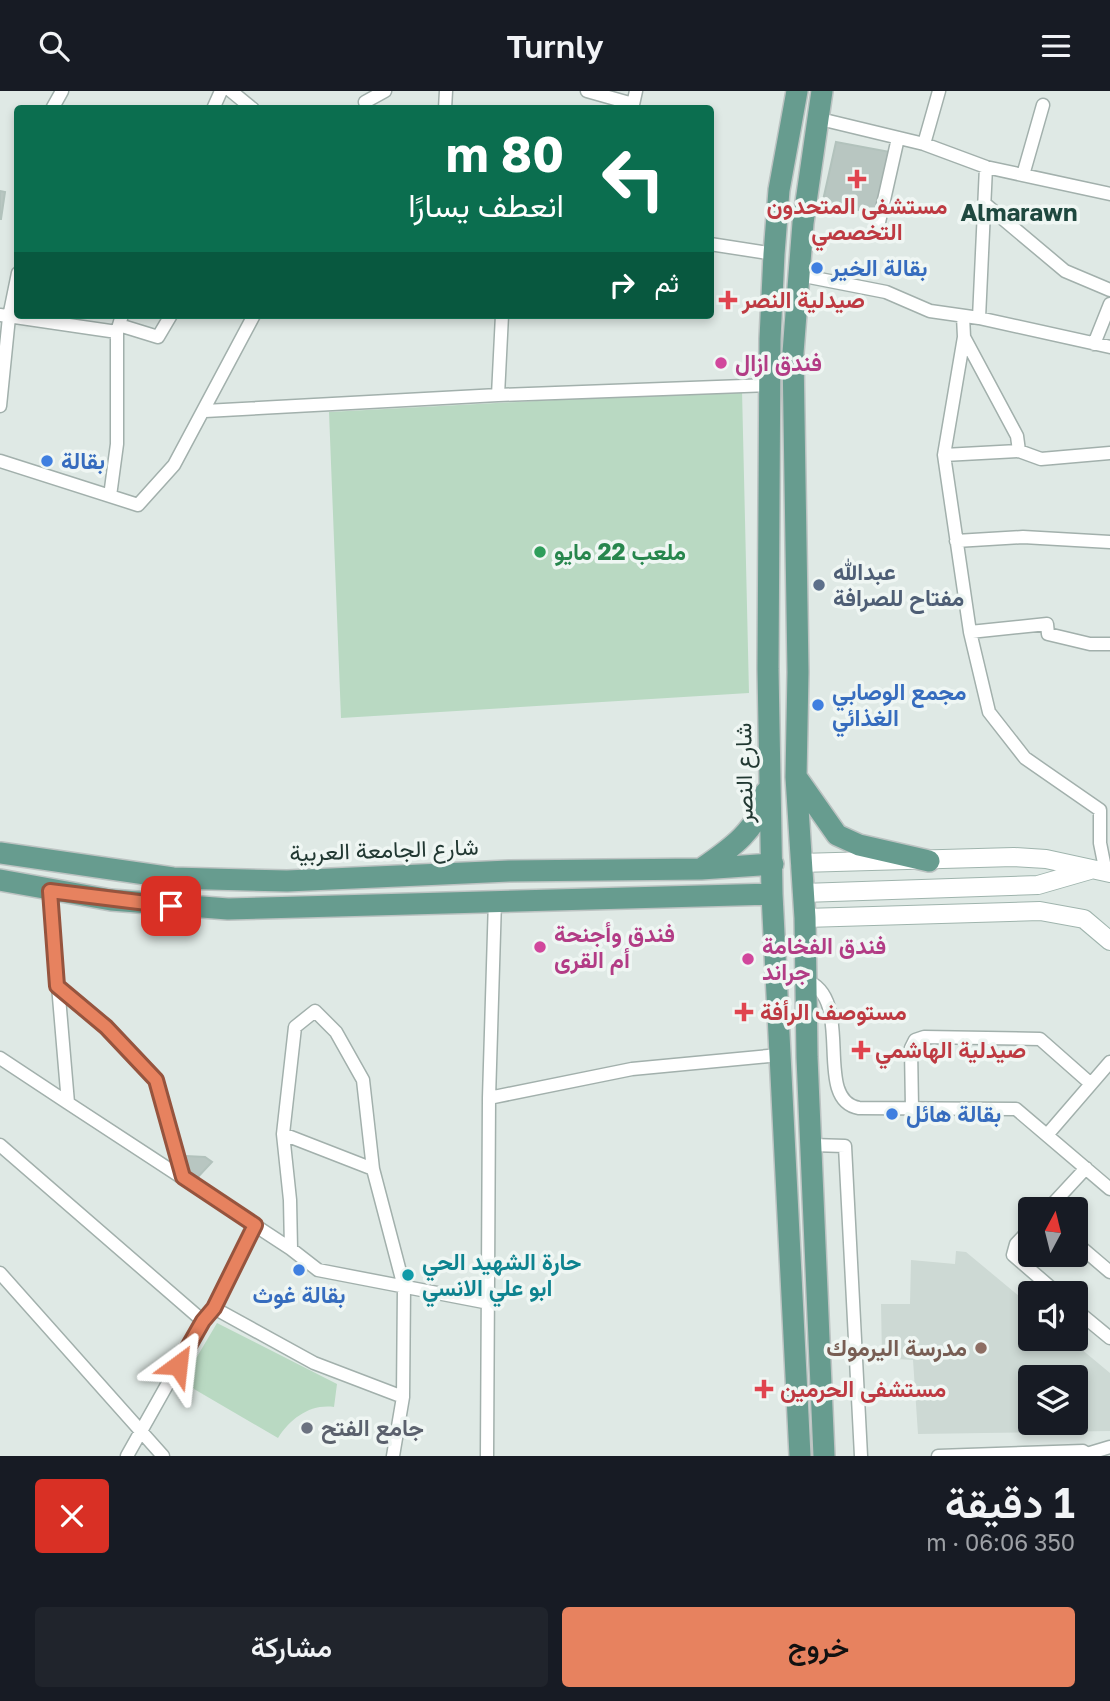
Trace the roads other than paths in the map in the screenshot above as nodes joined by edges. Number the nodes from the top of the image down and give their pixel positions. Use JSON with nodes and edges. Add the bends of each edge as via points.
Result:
{"nodes":[{"id":1,"x":231,"y":91,"type":"edge"},
{"id":2,"x":385,"y":91,"type":"edge"},
{"id":3,"x":587,"y":91,"type":"edge"},
{"id":4,"x":797,"y":91,"type":"edge"},
{"id":5,"x":822,"y":91,"type":"edge"},
{"id":6,"x":939,"y":91,"type":"edge"},
{"id":7,"x":364,"y":100,"type":"edge"},
{"id":8,"x":634,"y":101,"type":"edge"},
{"id":9,"x":248,"y":105,"type":"edge"},
{"id":10,"x":1044,"y":105,"type":"dead end"},
{"id":11,"x":816,"y":118,"type":"junction"},
{"id":12,"x":898,"y":138,"type":"junction"},
{"id":13,"x":924,"y":144,"type":"junction"},
{"id":14,"x":986,"y":167,"type":"junction"},
{"id":15,"x":1023,"y":175,"type":"junction"},
{"id":16,"x":1110,"y":194,"type":"edge"},
{"id":17,"x":984,"y":203,"type":"junction"},
{"id":18,"x":877,"y":231,"type":"dead end"},
{"id":19,"x":714,"y":245,"type":"edge"},
{"id":20,"x":774,"y":254,"type":"junction"},
{"id":21,"x":800,"y":275,"type":"junction"},
{"id":22,"x":14,"y":285,"type":"edge"},
{"id":23,"x":1110,"y":291,"type":"edge"},
{"id":24,"x":1110,"y":304,"type":"edge"},
{"id":25,"x":4,"y":316,"type":"edge"},
{"id":26,"x":963,"y":316,"type":"junction"},
{"id":27,"x":47,"y":319,"type":"edge"},
{"id":28,"x":169,"y":319,"type":"edge"},
{"id":29,"x":252,"y":319,"type":"edge"},
{"id":30,"x":502,"y":319,"type":"edge"},
{"id":31,"x":979,"y":319,"type":"junction"},
{"id":32,"x":119,"y":324,"type":"edge"},
{"id":33,"x":964,"y":337,"type":"junction"},
{"id":34,"x":1094,"y":344,"type":"junction"},
{"id":35,"x":1110,"y":347,"type":"edge"},
{"id":36,"x":770,"y":385,"type":"junction"},
{"id":37,"x":498,"y":395,"type":"junction"},
{"id":38,"x":0,"y":406,"type":"edge"},
{"id":39,"x":205,"y":411,"type":"junction"},
{"id":40,"x":1019,"y":451,"type":"junction"},
{"id":41,"x":1110,"y":453,"type":"edge"},
{"id":42,"x":944,"y":455,"type":"junction"},
{"id":43,"x":0,"y":461,"type":"edge"},
{"id":44,"x":110,"y":496,"type":"junction"},
{"id":45,"x":956,"y":541,"type":"junction"},
{"id":46,"x":1110,"y":542,"type":"edge"},
{"id":47,"x":970,"y":632,"type":"junction"},
{"id":48,"x":1110,"y":644,"type":"edge"},
{"id":49,"x":769,"y":655,"type":"junction"},
{"id":50,"x":798,"y":655,"type":"junction"},
{"id":51,"x":798,"y":691,"type":"junction"},
{"id":52,"x":769,"y":693,"type":"junction"},
{"id":53,"x":769,"y":769,"type":"junction"},
{"id":54,"x":796,"y":777,"type":"junction"},
{"id":55,"x":1105,"y":806,"type":"edge"},
{"id":56,"x":0,"y":853,"type":"edge"},
{"id":57,"x":929,"y":861,"type":"junction"},
{"id":58,"x":800,"y":863,"type":"junction"},
{"id":59,"x":773,"y":864,"type":"junction"},
{"id":60,"x":701,"y":869,"type":"junction"},
{"id":61,"x":1102,"y":872,"type":"edge"},
{"id":62,"x":0,"y":880,"type":"edge"},
{"id":63,"x":50,"y":891,"type":"junction"},
{"id":64,"x":803,"y":893,"type":"junction"},
{"id":65,"x":495,"y":900,"type":"junction"},
{"id":66,"x":772,"y":904,"type":"junction"},
{"id":67,"x":805,"y":918,"type":"junction"},
{"id":68,"x":1110,"y":941,"type":"edge"},
{"id":69,"x":805,"y":980,"type":"junction"},
{"id":70,"x":57,"y":986,"type":"junction"},
{"id":71,"x":779,"y":1055,"type":"junction"},
{"id":72,"x":0,"y":1058,"type":"edge"},
{"id":73,"x":1110,"y":1062,"type":"edge"},
{"id":74,"x":1091,"y":1084,"type":"junction"},
{"id":75,"x":489,"y":1098,"type":"junction"},
{"id":76,"x":68,"y":1103,"type":"junction"},
{"id":77,"x":912,"y":1108,"type":"junction"},
{"id":78,"x":283,"y":1134,"type":"junction"},
{"id":79,"x":1047,"y":1135,"type":"junction"},
{"id":80,"x":0,"y":1145,"type":"edge"},
{"id":81,"x":812,"y":1145,"type":"junction"},
{"id":82,"x":785,"y":1148,"type":"junction"},
{"id":83,"x":1086,"y":1168,"type":"junction"},
{"id":84,"x":373,"y":1169,"type":"junction"},
{"id":85,"x":183,"y":1177,"type":"junction"},
{"id":86,"x":815,"y":1187,"type":"junction"},
{"id":87,"x":1110,"y":1189,"type":"edge"},
{"id":88,"x":787,"y":1190,"type":"junction"},
{"id":89,"x":1059,"y":1197,"type":"edge"},
{"id":90,"x":255,"y":1225,"type":"junction"},
{"id":91,"x":1018,"y":1242,"type":"edge"},
{"id":92,"x":291,"y":1249,"type":"junction"},
{"id":93,"x":1088,"y":1253,"type":"edge"},
{"id":94,"x":1018,"y":1259,"type":"edge"},
{"id":95,"x":1027,"y":1267,"type":"edge"},
{"id":96,"x":1110,"y":1272,"type":"edge"},
{"id":97,"x":0,"y":1273,"type":"edge"},
{"id":98,"x":1043,"y":1281,"type":"edge"},
{"id":99,"x":404,"y":1287,"type":"junction"},
{"id":100,"x":489,"y":1303,"type":"junction"},
{"id":101,"x":214,"y":1308,"type":"junction"},
{"id":102,"x":1088,"y":1320,"type":"edge"},
{"id":103,"x":203,"y":1321,"type":"junction"},
{"id":104,"x":1110,"y":1338,"type":"edge"},
{"id":105,"x":404,"y":1397,"type":"junction"},
{"id":106,"x":140,"y":1431,"type":"junction"},
{"id":107,"x":1110,"y":1447,"type":"edge"},
{"id":108,"x":1091,"y":1455,"type":"edge"},
{"id":109,"x":127,"y":1456,"type":"edge"},
{"id":110,"x":163,"y":1456,"type":"edge"},
{"id":111,"x":393,"y":1456,"type":"edge"},
{"id":112,"x":487,"y":1456,"type":"edge"},
{"id":113,"x":800,"y":1456,"type":"edge"},
{"id":114,"x":824,"y":1456,"type":"edge"},
{"id":115,"x":861,"y":1456,"type":"edge"},
{"id":116,"x":938,"y":1456,"type":"edge"}],
"edges":[{"from":1,"to":9,"type":"street"},
{"from":2,"to":7,"type":"street"},
{"from":3,"to":8,"type":"street"},
{"from":4,"to":20,"type":"main road","name":"شارع النصر","via":[[779,190]]},
{"from":5,"to":11,"type":"main road"},
{"from":6,"to":13,"type":"street"},
{"from":10,"to":15,"type":"street"},
{"from":11,"to":12,"type":"street"},
{"from":11,"to":21,"type":"main road"},
{"from":12,"to":13,"type":"street"},
{"from":12,"to":18,"type":"street"},
{"from":13,"to":14,"type":"street"},
{"from":14,"to":15,"type":"street"},
{"from":14,"to":17,"type":"street"},
{"from":15,"to":16,"type":"street"},
{"from":17,"to":23,"type":"street","via":[[1065,271]]},
{"from":17,"to":31,"type":"street"},
{"from":19,"to":20,"type":"street"},
{"from":20,"to":36,"type":"main road","name":"شارع النصر"},
{"from":21,"to":26,"type":"street","via":[[886,292],[930,311]]},
{"from":21,"to":50,"type":"main road","via":[[793,353]]},
{"from":22,"to":25,"type":"street"},
{"from":24,"to":34,"type":"street"},
{"from":25,"to":38,"type":"street"},
{"from":26,"to":31,"type":"street"},
{"from":26,"to":33,"type":"street"},
{"from":27,"to":32,"type":"street"},
{"from":28,"to":32,"type":"street","via":[[158,337]]},
{"from":29,"to":39,"type":"street"},
{"from":30,"to":37,"type":"street"},
{"from":31,"to":34,"type":"street"},
{"from":32,"to":44,"type":"street","via":[[117,444]]},
{"from":33,"to":40,"type":"street","via":[[1017,436]]},
{"from":33,"to":42,"type":"street"},
{"from":34,"to":35,"type":"street"},
{"from":36,"to":37,"type":"street"},
{"from":36,"to":49,"type":"main road","name":"شارع النصر"},
{"from":37,"to":39,"type":"street"},
{"from":39,"to":44,"type":"street","via":[[174,465],[138,505]]},
{"from":40,"to":41,"type":"street","via":[[1041,459]]},
{"from":40,"to":42,"type":"street"},
{"from":42,"to":45,"type":"street"},
{"from":43,"to":44,"type":"street"},
{"from":45,"to":46,"type":"street","via":[[1023,537]]},
{"from":45,"to":47,"type":"street"},
{"from":47,"to":48,"type":"street","via":[[1046,624],[1048,634]]},
{"from":47,"to":55,"type":"street","via":[[989,712],[1025,758]]},
{"from":49,"to":50,"type":"main road","via":[[784,662]]},
{"from":49,"to":52,"type":"main road","name":"شارع النصر"},
{"from":50,"to":51,"type":"main road"},
{"from":51,"to":52,"type":"main road","via":[[786,687]]},
{"from":51,"to":54,"type":"main road"},
{"from":52,"to":53,"type":"main road","name":"شارع النصر"},
{"from":53,"to":59,"type":"main road","name":"شارع النصر"},
{"from":53,"to":60,"type":"main road","via":[[765,800],[752,825]]},
{"from":54,"to":57,"type":"main road","via":[[837,835],[859,845]]},
{"from":54,"to":58,"type":"main road"},
{"from":55,"to":61,"type":"street"},
{"from":56,"to":60,"type":"main road","name":"شارع الجامعة العربية","via":[[173,878],[287,881],[509,871]]},
{"from":57,"to":58,"type":"street"},
{"from":57,"to":61,"type":"street","via":[[1031,858]]},
{"from":58,"to":64,"type":"main road"},
{"from":59,"to":60,"type":"main road","name":"شارع الجامعة العربية"},
{"from":59,"to":66,"type":"main road","name":"شارع النصر"},
{"from":61,"to":64,"type":"street","via":[[1038,885]]},
{"from":62,"to":63,"type":"main road"},
{"from":63,"to":65,"type":"main road","via":[[229,909]]},
{"from":63,"to":70,"type":"street"},
{"from":64,"to":67,"type":"main road"},
{"from":65,"to":66,"type":"main road","via":[[701,895],[756,906]]},
{"from":65,"to":75,"type":"street"},
{"from":66,"to":71,"type":"main road","name":"شارع النصر"},
{"from":67,"to":68,"type":"street","via":[[1040,911],[1084,919]]},
{"from":67,"to":69,"type":"main road"},
{"from":69,"to":77,"type":"street","via":[[821,989],[829,1002],[837,1085],[844,1102],[859,1108]]},
{"from":69,"to":81,"type":"main road"},
{"from":70,"to":76,"type":"street"},
{"from":70,"to":85,"type":"street","via":[[106,1027],[156,1080]]},
{"from":71,"to":75,"type":"street","via":[[632,1069]]},
{"from":71,"to":82,"type":"main road","name":"شارع النصر"},
{"from":72,"to":76,"type":"street"},
{"from":73,"to":74,"type":"street"},
{"from":74,"to":77,"type":"street","via":[[1040,1039],[924,1037],[915,1040],[911,1048]]},
{"from":74,"to":79,"type":"street"},
{"from":75,"to":100,"type":"street"},
{"from":76,"to":85,"type":"street"},
{"from":77,"to":79,"type":"street","via":[[1016,1109]]},
{"from":78,"to":84,"type":"street"},
{"from":78,"to":84,"type":"street","via":[[295,1027],[316,1011],[336,1032],[363,1080]]},
{"from":78,"to":92,"type":"street"},
{"from":79,"to":83,"type":"street"},
{"from":80,"to":103,"type":"street"},
{"from":81,"to":82,"type":"main road","via":[[800,1150]]},
{"from":81,"to":86,"type":"main road"},
{"from":81,"to":115,"type":"street","via":[[845,1146]]},
{"from":82,"to":88,"type":"main road","name":"شارع النصر"},
{"from":83,"to":87,"type":"street"},
{"from":83,"to":89,"type":"street"},
{"from":84,"to":99,"type":"street"},
{"from":85,"to":90,"type":"street"},
{"from":86,"to":88,"type":"main road","via":[[809,1178],[794,1178]]},
{"from":86,"to":114,"type":"main road"},
{"from":88,"to":113,"type":"main road","name":"شارع النصر"},
{"from":90,"to":92,"type":"street"},
{"from":90,"to":101,"type":"street"},
{"from":91,"to":94,"type":"street","via":[[1013,1255]]},
{"from":92,"to":99,"type":"street","via":[[318,1270]]},
{"from":93,"to":96,"type":"street"},
{"from":95,"to":98,"type":"street"},
{"from":97,"to":106,"type":"street"},
{"from":99,"to":100,"type":"street"},
{"from":99,"to":105,"type":"street"},
{"from":100,"to":112,"type":"street"},
{"from":101,"to":103,"type":"street"},
{"from":101,"to":105,"type":"street","via":[[314,1363]]},
{"from":102,"to":104,"type":"street"},
{"from":103,"to":106,"type":"street"},
{"from":105,"to":111,"type":"street"},
{"from":106,"to":109,"type":"street"},
{"from":106,"to":110,"type":"street"},
{"from":107,"to":108,"type":"street"},
{"from":108,"to":116,"type":"street"}]}
